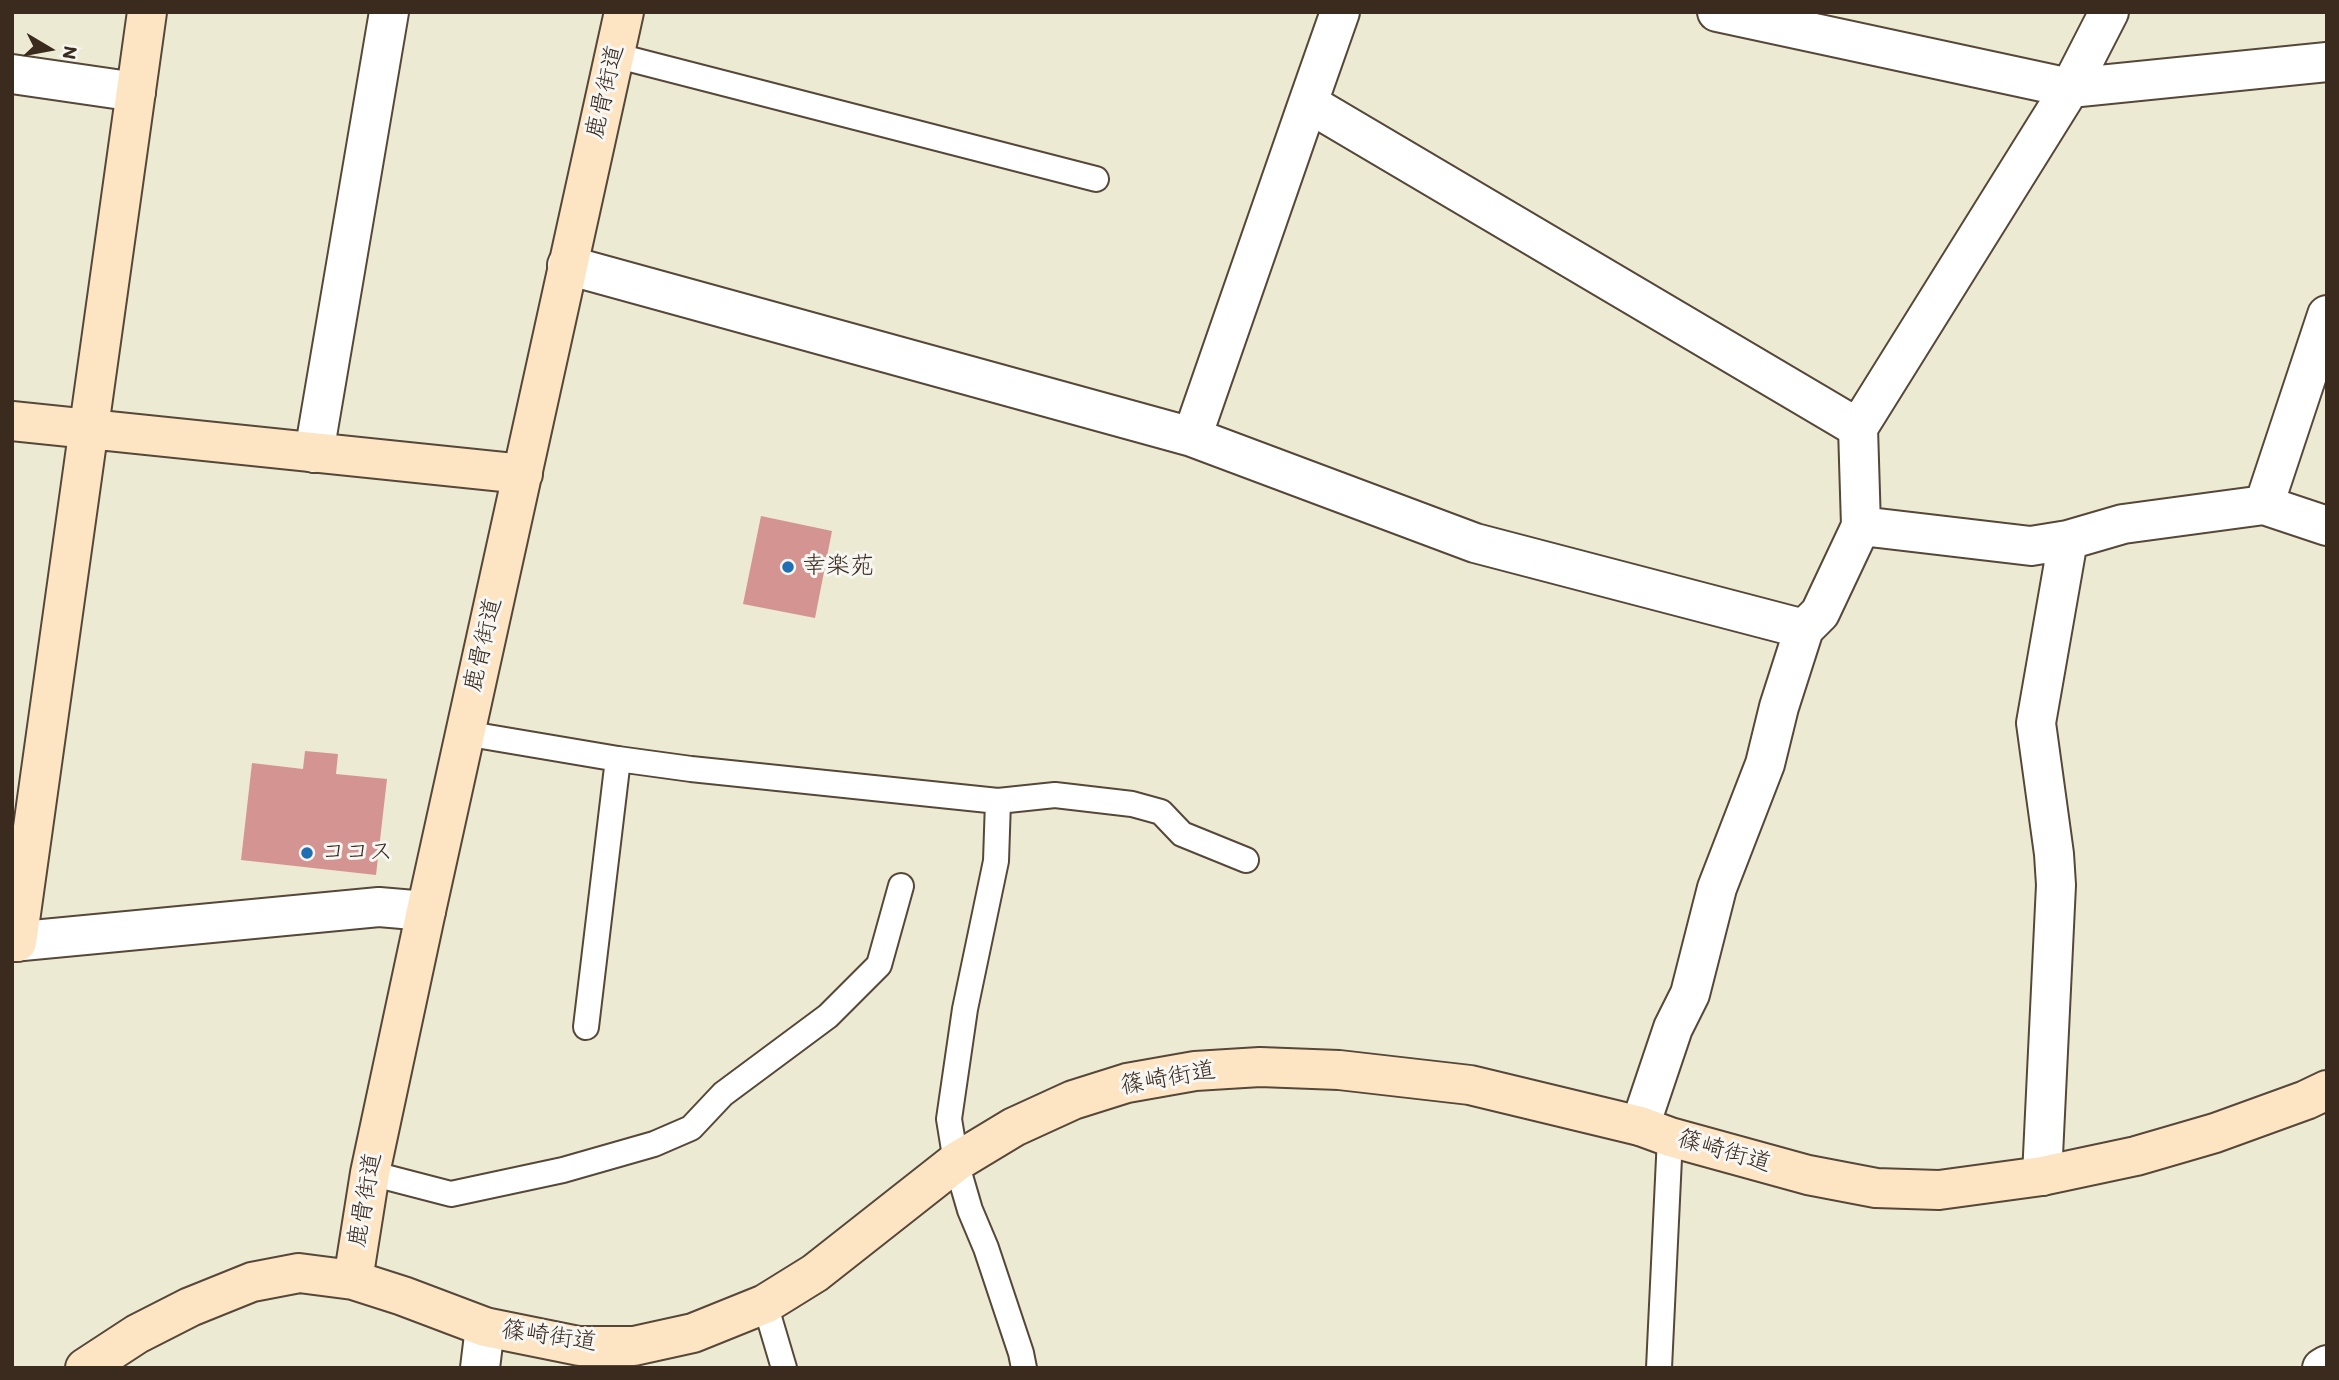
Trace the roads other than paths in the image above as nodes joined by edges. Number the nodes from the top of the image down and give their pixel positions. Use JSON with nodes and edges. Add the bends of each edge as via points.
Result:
{"nodes":[{"id":1,"x":147,"y":12,"type":"edge"},
{"id":2,"x":389,"y":12,"type":"edge"},
{"id":3,"x":624,"y":12,"type":"edge"},
{"id":4,"x":1340,"y":12,"type":"edge"},
{"id":5,"x":1717,"y":12,"type":"edge"},
{"id":6,"x":2109,"y":12,"type":"edge"},
{"id":7,"x":614,"y":55,"type":"junction"},
{"id":8,"x":2327,"y":62,"type":"edge"},
{"id":9,"x":12,"y":74,"type":"edge"},
{"id":10,"x":2070,"y":88,"type":"junction"},
{"id":11,"x":136,"y":92,"type":"junction"},
{"id":12,"x":1308,"y":103,"type":"junction"},
{"id":13,"x":1096,"y":179,"type":"dead end"},
{"id":14,"x":567,"y":265,"type":"junction"},
{"id":15,"x":2327,"y":315,"type":"edge"},
{"id":16,"x":12,"y":421,"type":"edge"},
{"id":17,"x":1858,"y":428,"type":"junction"},
{"id":18,"x":88,"y":429,"type":"junction"},
{"id":19,"x":1192,"y":437,"type":"junction"},
{"id":20,"x":314,"y":453,"type":"junction"},
{"id":21,"x":523,"y":474,"type":"junction"},
{"id":22,"x":2264,"y":505,"type":"junction"},
{"id":23,"x":1861,"y":526,"type":"junction"},
{"id":24,"x":2327,"y":526,"type":"edge"},
{"id":25,"x":2068,"y":540,"type":"junction"},
{"id":26,"x":1804,"y":629,"type":"junction"},
{"id":27,"x":464,"y":733,"type":"junction"},
{"id":28,"x":618,"y":759,"type":"junction"},
{"id":29,"x":998,"y":801,"type":"junction"},
{"id":30,"x":1246,"y":860,"type":"dead end"},
{"id":31,"x":901,"y":886,"type":"dead end"},
{"id":32,"x":426,"y":911,"type":"junction"},
{"id":33,"x":15,"y":942,"type":"edge"},
{"id":34,"x":586,"y":1027,"type":"dead end"},
{"id":35,"x":2327,"y":1090,"type":"edge"},
{"id":36,"x":1655,"y":1132,"type":"junction"},
{"id":37,"x":956,"y":1162,"type":"junction"},
{"id":38,"x":370,"y":1173,"type":"junction"},
{"id":39,"x":2042,"y":1176,"type":"junction"},
{"id":40,"x":353,"y":1280,"type":"junction"},
{"id":41,"x":765,"y":1304,"type":"junction"},
{"id":42,"x":485,"y":1327,"type":"junction"},
{"id":43,"x":85,"y":1368,"type":"edge"},
{"id":44,"x":480,"y":1368,"type":"edge"},
{"id":45,"x":784,"y":1368,"type":"edge"},
{"id":46,"x":1024,"y":1368,"type":"edge"},
{"id":47,"x":1659,"y":1368,"type":"edge"}],
"edges":[{"from":1,"to":11,"type":"street"},
{"from":2,"to":20,"type":"street"},
{"from":3,"to":7,"type":"street","name":"鹿骨街道"},
{"from":4,"to":12,"type":"street"},
{"from":5,"to":10,"type":"street"},
{"from":6,"to":10,"type":"street"},
{"from":7,"to":13,"type":"lane"},
{"from":7,"to":14,"type":"street","name":"鹿骨街道"},
{"from":8,"to":10,"type":"street"},
{"from":9,"to":11,"type":"street"},
{"from":10,"to":17,"type":"street"},
{"from":11,"to":18,"type":"street"},
{"from":12,"to":17,"type":"street"},
{"from":12,"to":19,"type":"street"},
{"from":14,"to":19,"type":"street"},
{"from":14,"to":21,"type":"street","name":"鹿骨街道"},
{"from":15,"to":22,"type":"street"},
{"from":16,"to":18,"type":"street"},
{"from":17,"to":23,"type":"street"},
{"from":18,"to":20,"type":"street"},
{"from":18,"to":33,"type":"street"},
{"from":19,"to":26,"type":"street","via":[[1475,543]]},
{"from":20,"to":21,"type":"street"},
{"from":21,"to":27,"type":"street","name":"鹿骨街道"},
{"from":22,"to":24,"type":"street"},
{"from":22,"to":25,"type":"street","via":[[2123,524]]},
{"from":23,"to":25,"type":"street","via":[[2031,546]]},
{"from":23,"to":26,"type":"street","via":[[1821,613]]},
{"from":25,"to":39,"type":"street","via":[[2036,723],[2056,885]]},
{"from":26,"to":36,"type":"street","via":[[1765,764],[1717,888],[1690,994],[1673,1028]]},
{"from":27,"to":28,"type":"lane"},
{"from":27,"to":32,"type":"street","name":"鹿骨街道"},
{"from":28,"to":29,"type":"lane"},
{"from":28,"to":34,"type":"lane"},
{"from":29,"to":30,"type":"lane","via":[[1055,795],[1132,804],[1161,812],[1182,834]]},
{"from":29,"to":37,"type":"lane","via":[[996,861],[965,1009],[950,1119]]},
{"from":31,"to":38,"type":"lane","via":[[879,965],[828,1016],[723,1094],[691,1128],[654,1144],[563,1170],[451,1194]]},
{"from":32,"to":33,"type":"street","via":[[379,907]]},
{"from":32,"to":38,"type":"street","name":"鹿骨街道"},
{"from":35,"to":39,"type":"street","name":"篠崎街道","via":[[2215,1133]]},
{"from":36,"to":37,"type":"street","name":"篠崎街道","via":[[1470,1085],[1339,1070],[1260,1067],[1195,1071],[1127,1083],[1073,1100],[1014,1127]]},
{"from":36,"to":39,"type":"street","name":"篠崎街道","via":[[1808,1175],[1876,1188],[1939,1190]]},
{"from":36,"to":47,"type":"lane"},
{"from":37,"to":41,"type":"street","name":"篠崎街道","via":[[815,1273]]},
{"from":37,"to":46,"type":"lane"},
{"from":38,"to":40,"type":"street","name":"鹿骨街道"},
{"from":40,"to":42,"type":"street","name":"篠崎街道"},
{"from":40,"to":43,"type":"street","name":"篠崎街道","via":[[299,1273],[252,1282],[137,1334]]},
{"from":41,"to":42,"type":"street","name":"篠崎街道","via":[[693,1333],[634,1346],[579,1346]]},
{"from":41,"to":45,"type":"lane"},
{"from":42,"to":44,"type":"street"}]}
